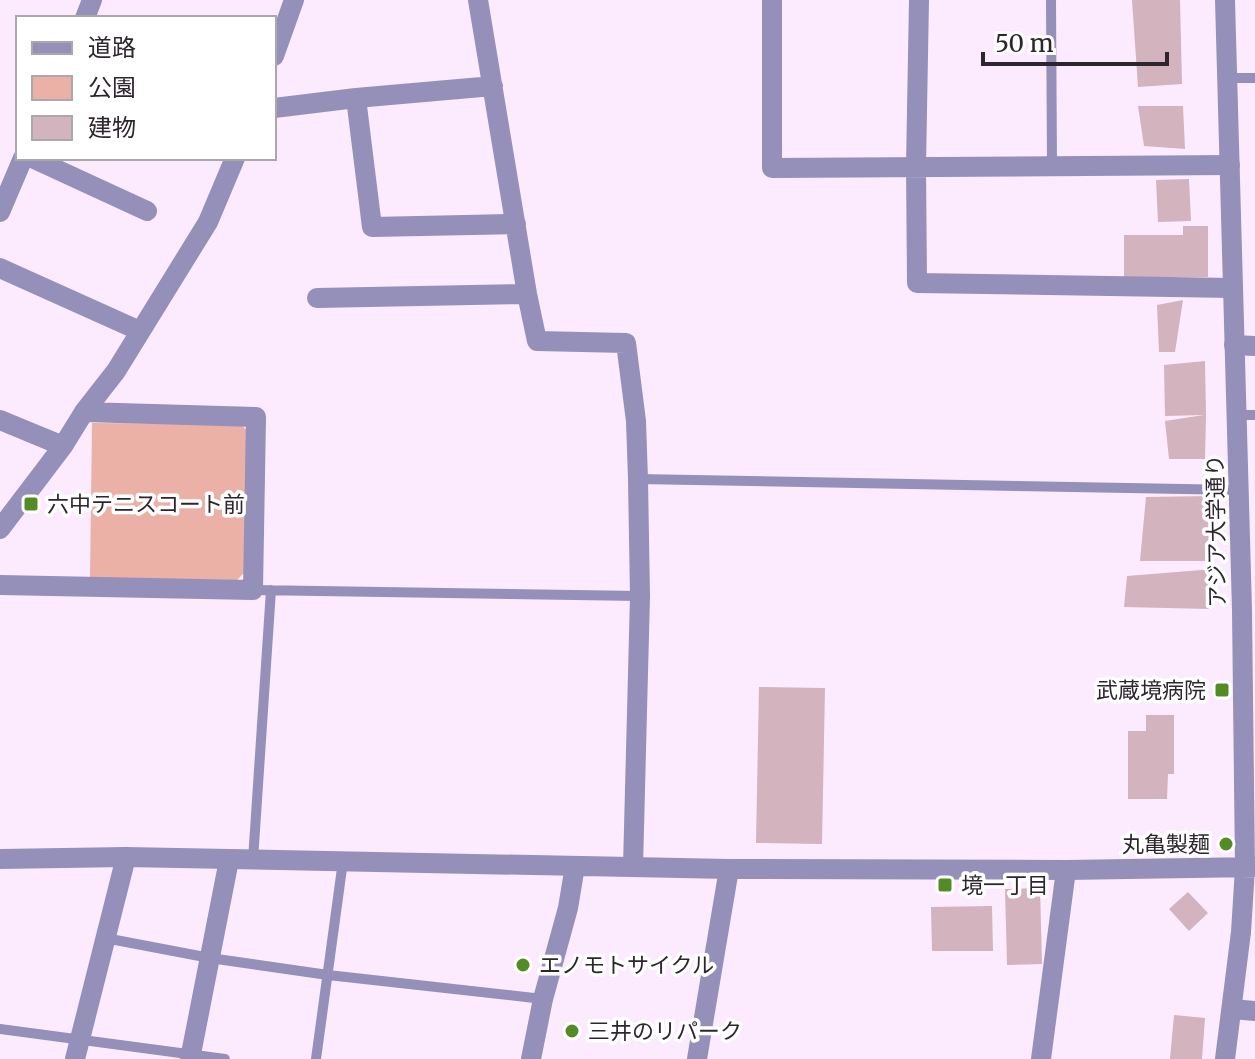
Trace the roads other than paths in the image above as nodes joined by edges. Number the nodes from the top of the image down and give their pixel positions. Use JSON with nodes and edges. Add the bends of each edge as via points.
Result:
{"nodes":[{"id":1,"x":294,"y":0,"type":"edge"},
{"id":2,"x":478,"y":0,"type":"edge"},
{"id":3,"x":772,"y":0,"type":"edge"},
{"id":4,"x":919,"y":0,"type":"edge"},
{"id":5,"x":1051,"y":0,"type":"edge"},
{"id":6,"x":1225,"y":0,"type":"edge"},
{"id":7,"x":276,"y":50,"type":"edge"},
{"id":8,"x":1227,"y":78,"type":"junction"},
{"id":9,"x":1255,"y":78,"type":"edge"},
{"id":10,"x":493,"y":86,"type":"junction"},
{"id":11,"x":356,"y":98,"type":"junction"},
{"id":12,"x":276,"y":108,"type":"edge"},
{"id":13,"x":22,"y":160,"type":"edge"},
{"id":14,"x":36,"y":160,"type":"edge"},
{"id":15,"x":234,"y":160,"type":"edge"},
{"id":16,"x":1052,"y":165,"type":"junction"},
{"id":17,"x":1230,"y":165,"type":"junction"},
{"id":18,"x":916,"y":166,"type":"junction"},
{"id":19,"x":2,"y":203,"type":"edge"},
{"id":20,"x":147,"y":211,"type":"dead end"},
{"id":21,"x":516,"y":224,"type":"junction"},
{"id":22,"x":0,"y":268,"type":"edge"},
{"id":23,"x":1233,"y":288,"type":"junction"},
{"id":24,"x":527,"y":294,"type":"junction"},
{"id":25,"x":317,"y":298,"type":"dead end"},
{"id":26,"x":140,"y":331,"type":"junction"},
{"id":27,"x":1245,"y":346,"type":"edge"},
{"id":28,"x":84,"y":412,"type":"junction"},
{"id":29,"x":1246,"y":415,"type":"edge"},
{"id":30,"x":0,"y":420,"type":"edge"},
{"id":31,"x":63,"y":446,"type":"junction"},
{"id":32,"x":638,"y":479,"type":"junction"},
{"id":33,"x":1239,"y":490,"type":"junction"},
{"id":34,"x":0,"y":529,"type":"edge"},
{"id":35,"x":0,"y":585,"type":"edge"},
{"id":36,"x":262,"y":590,"type":"junction"},
{"id":37,"x":640,"y":596,"type":"junction"},
{"id":38,"x":1248,"y":609,"type":"edge"},
{"id":39,"x":126,"y":857,"type":"junction"},
{"id":40,"x":0,"y":859,"type":"edge"},
{"id":41,"x":229,"y":860,"type":"junction"},
{"id":42,"x":253,"y":860,"type":"junction"},
{"id":43,"x":343,"y":861,"type":"junction"},
{"id":44,"x":575,"y":866,"type":"junction"},
{"id":45,"x":633,"y":867,"type":"junction"},
{"id":46,"x":1250,"y":868,"type":"edge"},
{"id":47,"x":729,"y":869,"type":"junction"},
{"id":48,"x":1066,"y":870,"type":"junction"},
{"id":49,"x":105,"y":938,"type":"junction"},
{"id":50,"x":210,"y":958,"type":"junction"},
{"id":51,"x":328,"y":975,"type":"junction"},
{"id":52,"x":543,"y":999,"type":"junction"},
{"id":53,"x":1232,"y":1009,"type":"junction"},
{"id":54,"x":1255,"y":1011,"type":"edge"},
{"id":55,"x":0,"y":1029,"type":"edge"},
{"id":56,"x":78,"y":1049,"type":"edge"},
{"id":57,"x":190,"y":1057,"type":"edge"},
{"id":58,"x":225,"y":1059,"type":"edge"},
{"id":59,"x":316,"y":1059,"type":"edge"},
{"id":60,"x":531,"y":1059,"type":"edge"},
{"id":61,"x":697,"y":1059,"type":"edge"},
{"id":62,"x":1041,"y":1059,"type":"edge"},
{"id":63,"x":1225,"y":1059,"type":"edge"}],
"edges":[{"from":1,"to":7,"type":"street"},
{"from":2,"to":10,"type":"street"},
{"from":3,"to":18,"type":"street","via":[[772,168]]},
{"from":4,"to":18,"type":"street"},
{"from":5,"to":16,"type":"lane"},
{"from":6,"to":8,"type":"street","name":"アジア大学通り"},
{"from":8,"to":9,"type":"lane"},
{"from":8,"to":17,"type":"street","name":"アジア大学通り"},
{"from":10,"to":11,"type":"street"},
{"from":10,"to":21,"type":"street"},
{"from":11,"to":12,"type":"street"},
{"from":11,"to":21,"type":"street","via":[[372,227]]},
{"from":13,"to":19,"type":"street"},
{"from":14,"to":20,"type":"street"},
{"from":15,"to":26,"type":"street","via":[[208,222]]},
{"from":16,"to":17,"type":"street"},
{"from":16,"to":18,"type":"street"},
{"from":17,"to":23,"type":"street","name":"アジア大学通り"},
{"from":18,"to":23,"type":"street","via":[[917,283]]},
{"from":21,"to":24,"type":"street"},
{"from":22,"to":26,"type":"street"},
{"from":23,"to":27,"type":"street","name":"アジア大学通り"},
{"from":24,"to":25,"type":"street"},
{"from":24,"to":32,"type":"street","via":[[537,341],[626,343]]},
{"from":26,"to":28,"type":"street"},
{"from":27,"to":29,"type":"street","name":"アジア大学通り"},
{"from":28,"to":31,"type":"street"},
{"from":28,"to":36,"type":"street","via":[[256,417]]},
{"from":29,"to":33,"type":"street","name":"アジア大学通り"},
{"from":30,"to":31,"type":"street"},
{"from":31,"to":34,"type":"street"},
{"from":32,"to":33,"type":"lane"},
{"from":32,"to":37,"type":"street"},
{"from":33,"to":38,"type":"street","name":"アジア大学通り"},
{"from":35,"to":36,"type":"street"},
{"from":36,"to":37,"type":"lane"},
{"from":36,"to":42,"type":"lane"},
{"from":37,"to":45,"type":"street"},
{"from":38,"to":46,"type":"street","name":"アジア大学通り"},
{"from":39,"to":40,"type":"street"},
{"from":39,"to":41,"type":"street"},
{"from":39,"to":49,"type":"street"},
{"from":41,"to":42,"type":"street"},
{"from":41,"to":50,"type":"street"},
{"from":42,"to":43,"type":"street"},
{"from":43,"to":44,"type":"street"},
{"from":43,"to":51,"type":"lane"},
{"from":44,"to":45,"type":"street"},
{"from":44,"to":52,"type":"street"},
{"from":45,"to":47,"type":"street"},
{"from":46,"to":48,"type":"street"},
{"from":46,"to":53,"type":"street","name":"アジア大学通り"},
{"from":47,"to":48,"type":"street"},
{"from":47,"to":61,"type":"street"},
{"from":48,"to":62,"type":"street"},
{"from":49,"to":50,"type":"lane"},
{"from":49,"to":56,"type":"street"},
{"from":50,"to":51,"type":"lane"},
{"from":50,"to":57,"type":"street"},
{"from":51,"to":52,"type":"lane"},
{"from":51,"to":59,"type":"lane"},
{"from":52,"to":60,"type":"street"},
{"from":53,"to":54,"type":"street"},
{"from":53,"to":63,"type":"street","name":"アジア大学通り"},
{"from":55,"to":56,"type":"lane"},
{"from":56,"to":57,"type":"lane"},
{"from":57,"to":58,"type":"lane"}]}
